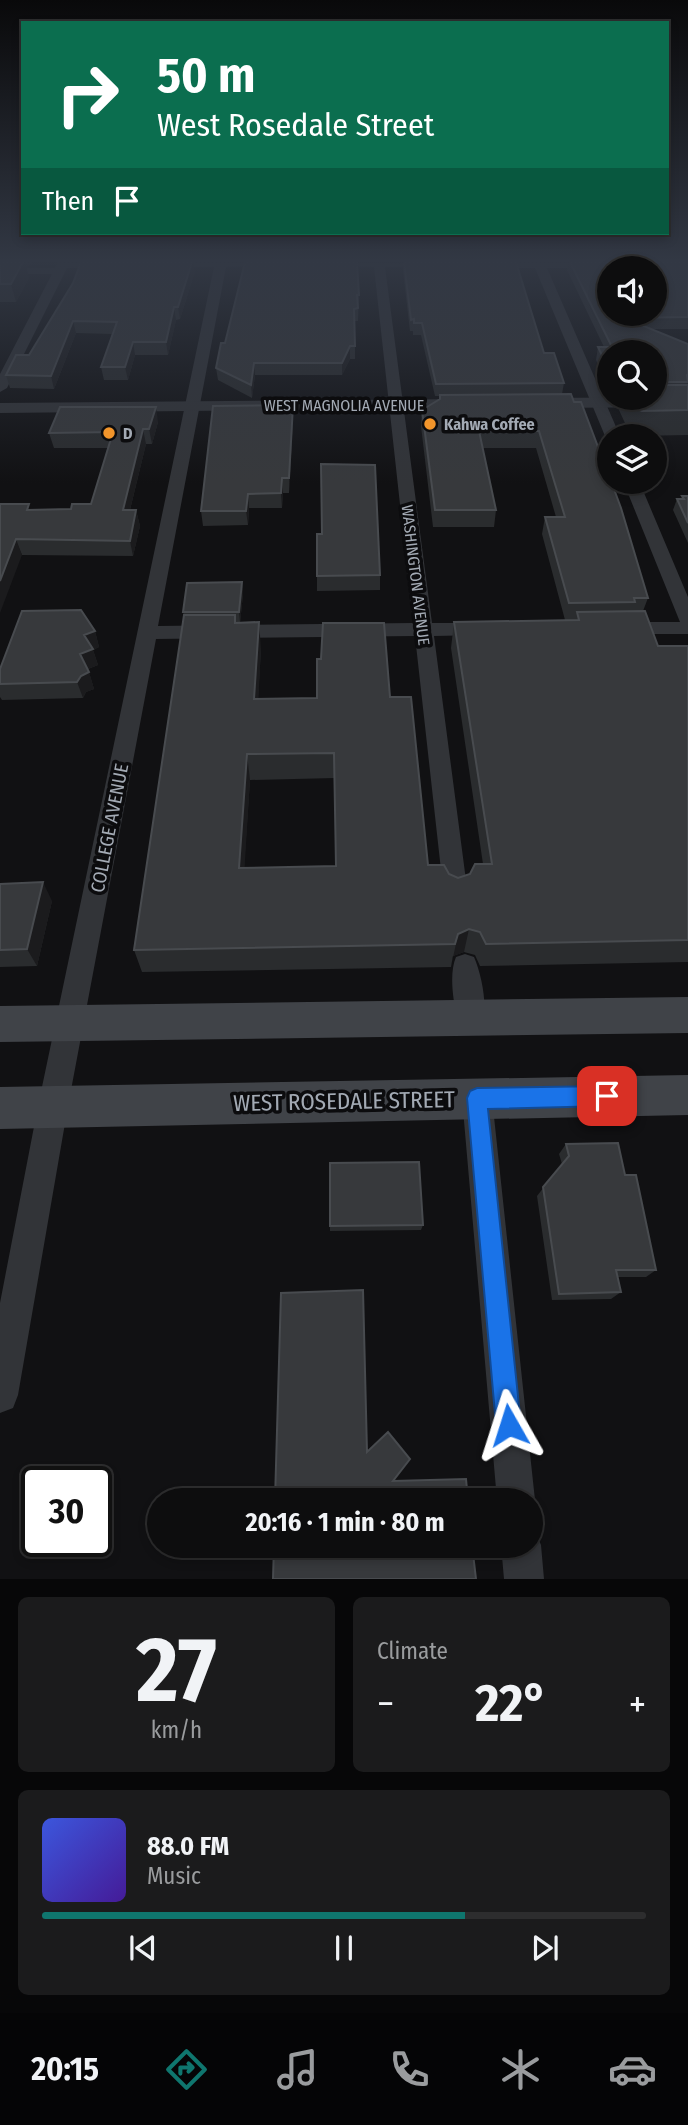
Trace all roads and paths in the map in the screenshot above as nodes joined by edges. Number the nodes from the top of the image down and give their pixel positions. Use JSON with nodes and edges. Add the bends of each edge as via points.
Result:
{"nodes":[{"id":1,"x":27,"y":336,"type":"edge"},
{"id":2,"x":206,"y":336,"type":"edge"},
{"id":3,"x":387,"y":336,"type":"edge"},
{"id":4,"x":570,"y":336,"type":"edge"},
{"id":5,"x":0,"y":388,"type":"edge"},
{"id":6,"x":597,"y":395,"type":"edge"},
{"id":7,"x":597,"y":402,"type":"edge"},
{"id":8,"x":667,"y":402,"type":"edge"},
{"id":9,"x":688,"y":402,"type":"edge"},
{"id":10,"x":491,"y":403,"type":"edge"},
{"id":11,"x":530,"y":403,"type":"edge"},
{"id":12,"x":395,"y":404,"type":"junction"},
{"id":13,"x":192,"y":406,"type":"junction"},
{"id":14,"x":0,"y":408,"type":"edge"},
{"id":15,"x":636,"y":494,"type":"edge"},
{"id":16,"x":688,"y":619,"type":"edge"},
{"id":17,"x":598,"y":628,"type":"edge"},
{"id":18,"x":688,"y":628,"type":"edge"},
{"id":19,"x":505,"y":629,"type":"edge"},
{"id":20,"x":423,"y":630,"type":"junction"},
{"id":21,"x":148,"y":633,"type":"junction"},
{"id":22,"x":455,"y":888,"type":"edge"},
{"id":23,"x":465,"y":966,"type":"dead end"},
{"id":24,"x":688,"y":1016,"type":"edge"},
{"id":25,"x":471,"y":1019,"type":"junction"},
{"id":26,"x":70,"y":1023,"type":"junction"},
{"id":27,"x":0,"y":1024,"type":"edge"},
{"id":28,"x":688,"y":1095,"type":"edge"},
{"id":29,"x":477,"y":1098,"type":"junction"},
{"id":30,"x":53,"y":1106,"type":"junction"},
{"id":31,"x":0,"y":1108,"type":"edge"},
{"id":32,"x":0,"y":1395,"type":"edge"},
{"id":33,"x":515,"y":1488,"type":"edge"},
{"id":34,"x":522,"y":1558,"type":"edge"},
{"id":35,"x":524,"y":1579,"type":"edge"}],
"edges":[{"from":1,"to":5,"type":"street"},
{"from":2,"to":13,"type":"street","name":"COLLEGE AVENUE"},
{"from":3,"to":12,"type":"street","name":"WASHINGTON AVENUE"},
{"from":4,"to":6,"type":"street"},
{"from":7,"to":11,"type":"street"},
{"from":8,"to":9,"type":"street"},
{"from":10,"to":12,"type":"street","name":"WEST MAGNOLIA AVENUE"},
{"from":12,"to":13,"type":"street","name":"WEST MAGNOLIA AVENUE"},
{"from":12,"to":20,"type":"street","name":"WASHINGTON AVENUE"},
{"from":13,"to":14,"type":"street","name":"WEST MAGNOLIA AVENUE"},
{"from":13,"to":21,"type":"street","name":"COLLEGE AVENUE"},
{"from":15,"to":16,"type":"street"},
{"from":17,"to":18,"type":"street"},
{"from":19,"to":20,"type":"street"},
{"from":20,"to":21,"type":"street"},
{"from":20,"to":22,"type":"street","name":"WASHINGTON AVENUE"},
{"from":21,"to":26,"type":"street","name":"COLLEGE AVENUE"},
{"from":23,"to":25,"type":"street"},
{"from":24,"to":25,"type":"main road"},
{"from":25,"to":26,"type":"main road"},
{"from":26,"to":27,"type":"main road"},
{"from":26,"to":30,"type":"street","name":"COLLEGE AVENUE"},
{"from":28,"to":29,"type":"main road","name":"WEST ROSEDALE STREET"},
{"from":29,"to":30,"type":"main road","name":"WEST ROSEDALE STREET"},
{"from":29,"to":33,"type":"street"},
{"from":30,"to":31,"type":"main road","name":"WEST ROSEDALE STREET"},
{"from":30,"to":32,"type":"street","name":"COLLEGE AVENUE"},
{"from":34,"to":35,"type":"street"}]}
